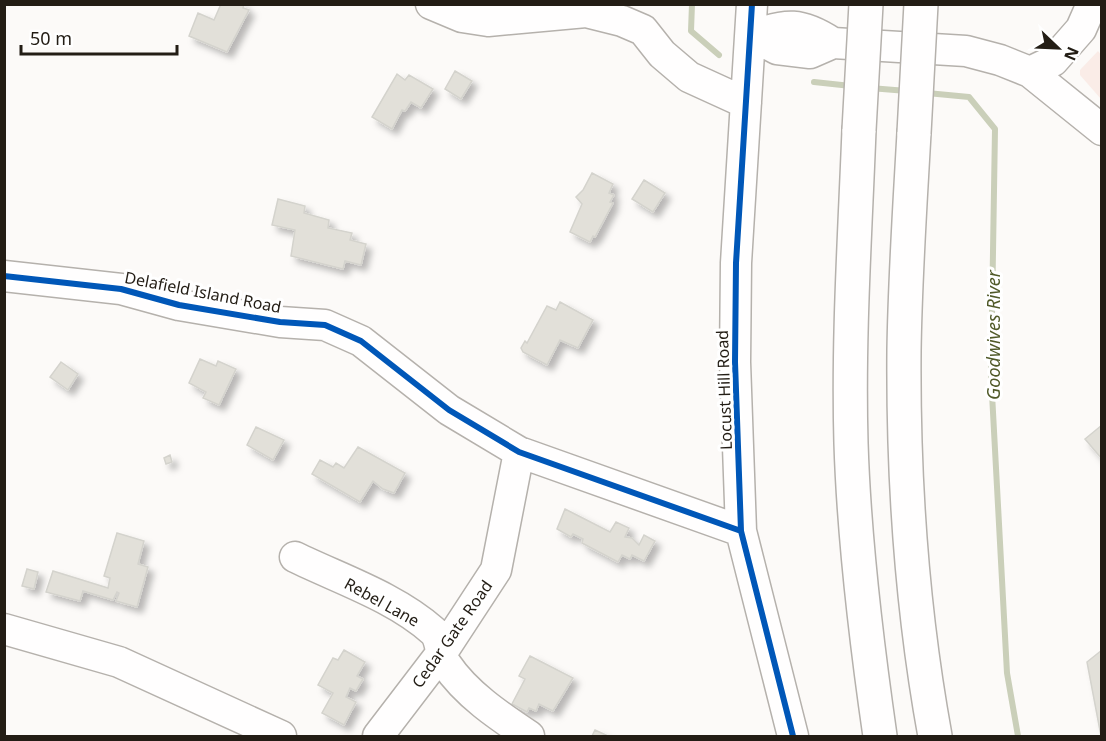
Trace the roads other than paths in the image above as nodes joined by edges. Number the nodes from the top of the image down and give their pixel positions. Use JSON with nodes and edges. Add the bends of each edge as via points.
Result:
{"nodes":[{"id":1,"x":431,"y":4,"type":"edge"},
{"id":2,"x":752,"y":4,"type":"edge"},
{"id":3,"x":867,"y":4,"type":"edge"},
{"id":4,"x":921,"y":4,"type":"edge"},
{"id":5,"x":1091,"y":6,"type":"edge"},
{"id":6,"x":752,"y":36,"type":"junction"},
{"id":7,"x":1030,"y":72,"type":"junction"},
{"id":8,"x":746,"y":103,"type":"junction"},
{"id":9,"x":1101,"y":130,"type":"edge"},
{"id":10,"x":4,"y":276,"type":"edge"},
{"id":11,"x":519,"y":452,"type":"junction"},
{"id":12,"x":741,"y":531,"type":"junction"},
{"id":13,"x":295,"y":557,"type":"dead end"},
{"id":14,"x":4,"y":629,"type":"edge"},
{"id":15,"x":443,"y":651,"type":"junction"},
{"id":16,"x":922,"y":651,"type":"junction"},
{"id":17,"x":281,"y":736,"type":"edge"},
{"id":18,"x":378,"y":736,"type":"edge"},
{"id":19,"x":529,"y":736,"type":"edge"},
{"id":20,"x":793,"y":736,"type":"edge"},
{"id":21,"x":880,"y":736,"type":"edge"},
{"id":22,"x":935,"y":736,"type":"edge"},
{"id":23,"x":947,"y":736,"type":"edge"}],
"edges":[{"from":1,"to":8,"type":"street","via":[[462,17],[488,21],[586,12],[632,26],[689,77]]},
{"from":2,"to":6,"type":"street","name":"Locust Hill Road"},
{"from":3,"to":21,"type":"highway","bridge":true,"via":[[852,301],[851,442],[861,592]]},
{"from":4,"to":16,"type":"highway","bridge":true,"via":[[906,279],[904,426]]},
{"from":5,"to":7,"type":"street","via":[[1081,29],[1053,61]]},
{"from":6,"to":7,"type":"street","via":[[777,49],[810,53],[833,43],[966,51]]},
{"from":6,"to":8,"type":"street","name":"Locust Hill Road"},
{"from":7,"to":9,"type":"street"},
{"from":8,"to":12,"type":"street","name":"Locust Hill Road","via":[[736,263]]},
{"from":10,"to":11,"type":"street","name":"Delafield Island Road","via":[[122,289],[179,305],[325,326],[362,341],[449,410]]},
{"from":11,"to":12,"type":"street","name":"Delafield Island Road"},
{"from":11,"to":15,"type":"street","name":"Cedar Gate Road","via":[[496,570]]},
{"from":12,"to":20,"type":"street","name":"Locust Hill Road"},
{"from":13,"to":15,"type":"street","name":"Rebel Lane","via":[[392,604],[435,632]]},
{"from":14,"to":17,"type":"street","via":[[118,662]]},
{"from":15,"to":18,"type":"street","name":"Cedar Gate Road"},
{"from":15,"to":19,"type":"street","name":"Rebel Lane","via":[[444,661],[460,683]]},
{"from":16,"to":22,"type":"highway"},
{"from":16,"to":23,"type":"highway"}]}
